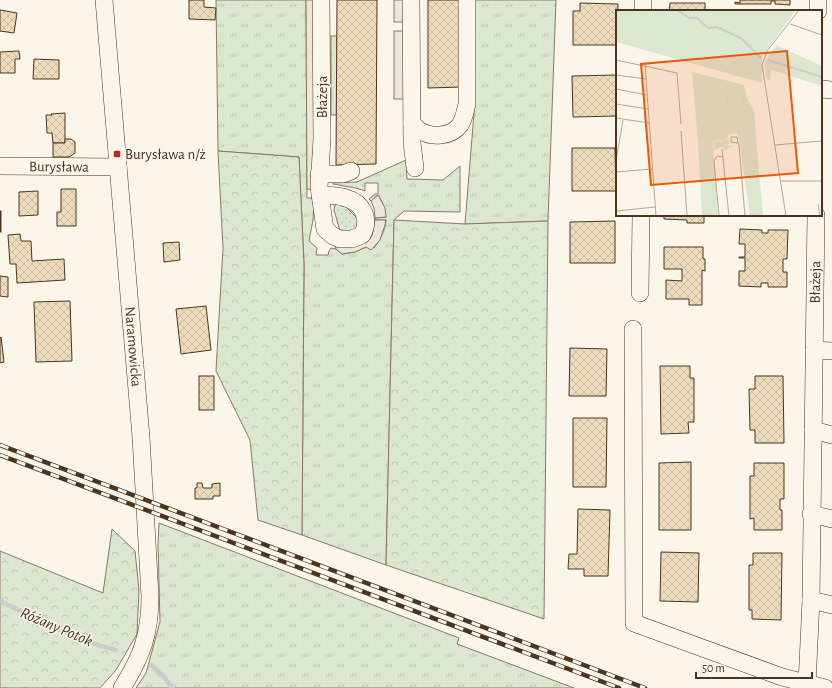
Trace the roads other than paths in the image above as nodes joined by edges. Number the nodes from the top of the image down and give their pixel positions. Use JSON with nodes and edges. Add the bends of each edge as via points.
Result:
{"nodes":[{"id":1,"x":104,"y":0,"type":"edge"},
{"id":2,"x":321,"y":0,"type":"edge"},
{"id":3,"x":412,"y":0,"type":"edge"},
{"id":4,"x":467,"y":0,"type":"edge"},
{"id":5,"x":822,"y":89,"type":"edge"},
{"id":6,"x":832,"y":90,"type":"edge"},
{"id":7,"x":412,"y":123,"type":"junction"},
{"id":8,"x":0,"y":166,"type":"edge"},
{"id":9,"x":118,"y":167,"type":"junction"},
{"id":10,"x":415,"y":168,"type":"dead end"},
{"id":11,"x":351,"y":171,"type":"dead end"},
{"id":12,"x":320,"y":174,"type":"junction"},
{"id":13,"x":320,"y":195,"type":"dead end"},
{"id":14,"x":641,"y":216,"type":"edge"},
{"id":15,"x":816,"y":216,"type":"edge"},
{"id":16,"x":640,"y":293,"type":"dead end"},
{"id":17,"x":633,"y":329,"type":"dead end"},
{"id":18,"x":814,"y":350,"type":"junction"},
{"id":19,"x":832,"y":351,"type":"edge"},
{"id":20,"x":813,"y":430,"type":"junction"},
{"id":21,"x":832,"y":435,"type":"edge"},
{"id":22,"x":811,"y":514,"type":"junction"},
{"id":23,"x":832,"y":519,"type":"edge"},
{"id":24,"x":811,"y":600,"type":"junction"},
{"id":25,"x":832,"y":605,"type":"edge"},
{"id":26,"x":807,"y":684,"type":"junction"},
{"id":27,"x":122,"y":688,"type":"edge"},
{"id":28,"x":825,"y":688,"type":"edge"}],
"edges":[{"from":1,"to":9,"type":"street","name":"Naramowicka"},
{"from":2,"to":12,"type":"street","name":"Błażeja"},
{"from":3,"to":7,"type":"street"},
{"from":4,"to":7,"type":"street","via":[[467,104],[460,126],[445,135],[436,135],[419,130]]},
{"from":5,"to":6,"type":"street"},
{"from":7,"to":10,"type":"street"},
{"from":8,"to":9,"type":"street","name":"Burysława"},
{"from":9,"to":27,"type":"street","name":"Naramowicka","via":[[142,452],[150,596],[149,622],[142,652]]},
{"from":11,"to":12,"type":"street","via":[[343,174]]},
{"from":12,"to":13,"type":"street","name":"Błażeja"},
{"from":14,"to":16,"type":"street"},
{"from":15,"to":18,"type":"street","name":"Błażeja"},
{"from":17,"to":26,"type":"street","via":[[634,623]]},
{"from":18,"to":19,"type":"street"},
{"from":18,"to":20,"type":"street","name":"Błażeja"},
{"from":20,"to":21,"type":"street"},
{"from":20,"to":22,"type":"street","name":"Błażeja"},
{"from":22,"to":23,"type":"street"},
{"from":22,"to":24,"type":"street","name":"Błażeja"},
{"from":24,"to":25,"type":"street"},
{"from":24,"to":26,"type":"street","name":"Błażeja"},
{"from":26,"to":28,"type":"street"}]}
